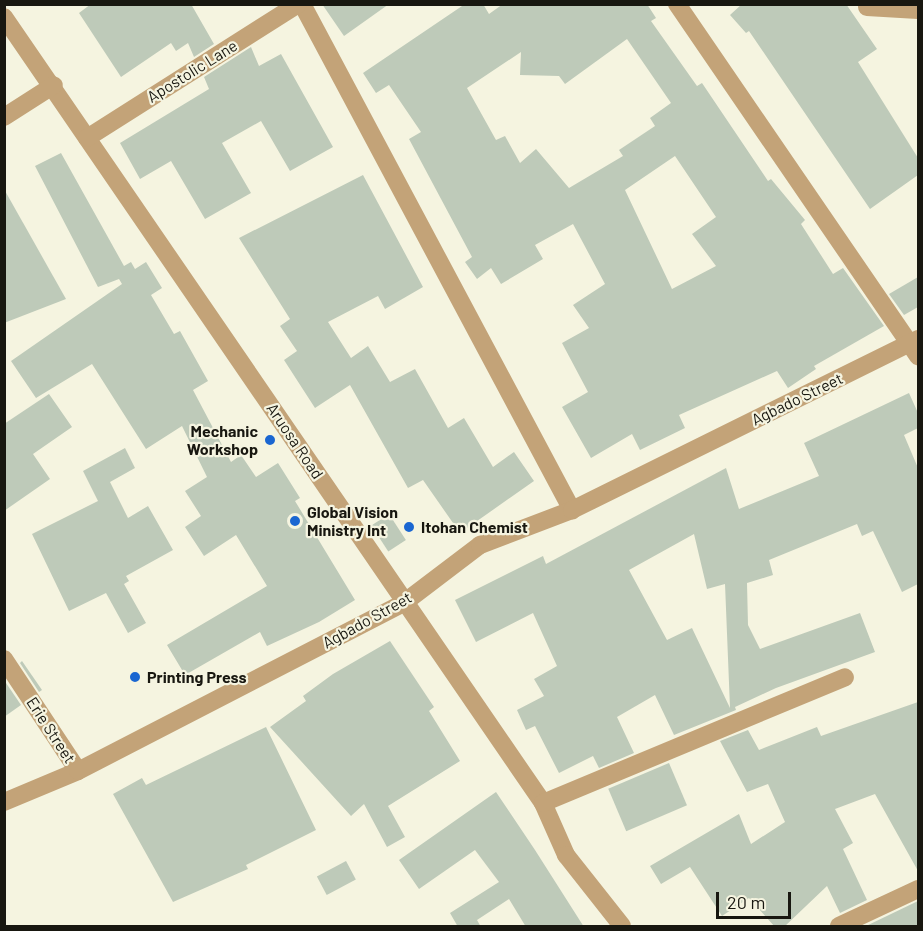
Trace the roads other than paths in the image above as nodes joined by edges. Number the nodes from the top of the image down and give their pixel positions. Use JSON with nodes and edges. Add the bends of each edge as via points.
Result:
{"nodes":[{"id":1,"x":300,"y":4,"type":"edge"},
{"id":2,"x":677,"y":4,"type":"edge"},
{"id":3,"x":867,"y":7,"type":"dead end"},
{"id":4,"x":918,"y":10,"type":"edge"},
{"id":5,"x":4,"y":17,"type":"edge"},
{"id":6,"x":54,"y":85,"type":"junction"},
{"id":7,"x":4,"y":117,"type":"edge"},
{"id":8,"x":87,"y":138,"type":"junction"},
{"id":9,"x":916,"y":346,"type":"edge"},
{"id":10,"x":572,"y":510,"type":"junction"},
{"id":11,"x":405,"y":602,"type":"junction"},
{"id":12,"x":4,"y":659,"type":"edge"},
{"id":13,"x":845,"y":677,"type":"dead end"},
{"id":14,"x":78,"y":771,"type":"junction"},
{"id":15,"x":4,"y":802,"type":"edge"},
{"id":16,"x":543,"y":803,"type":"junction"},
{"id":17,"x":918,"y":889,"type":"edge"},
{"id":18,"x":622,"y":927,"type":"edge"},
{"id":19,"x":839,"y":927,"type":"edge"}],
"edges":[{"from":1,"to":8,"type":"street","name":"Apostolic Lane"},
{"from":1,"to":10,"type":"street"},
{"from":2,"to":9,"type":"street"},
{"from":3,"to":4,"type":"street"},
{"from":5,"to":6,"type":"street","name":"Aruosa Road"},
{"from":6,"to":7,"type":"street"},
{"from":6,"to":8,"type":"street","name":"Aruosa Road"},
{"from":8,"to":11,"type":"street","name":"Aruosa Road"},
{"from":9,"to":10,"type":"street","name":"Agbado Street"},
{"from":10,"to":11,"type":"street","name":"Agbado Street","via":[[480,545]]},
{"from":11,"to":14,"type":"street","name":"Agbado Street"},
{"from":11,"to":16,"type":"street","name":"Aruosa Road"},
{"from":12,"to":14,"type":"street","name":"Erie Street"},
{"from":13,"to":16,"type":"street"},
{"from":14,"to":15,"type":"street","name":"Agbado Street"},
{"from":16,"to":18,"type":"street","name":"Aruosa Road","via":[[566,855]]},
{"from":17,"to":19,"type":"street"}]}
